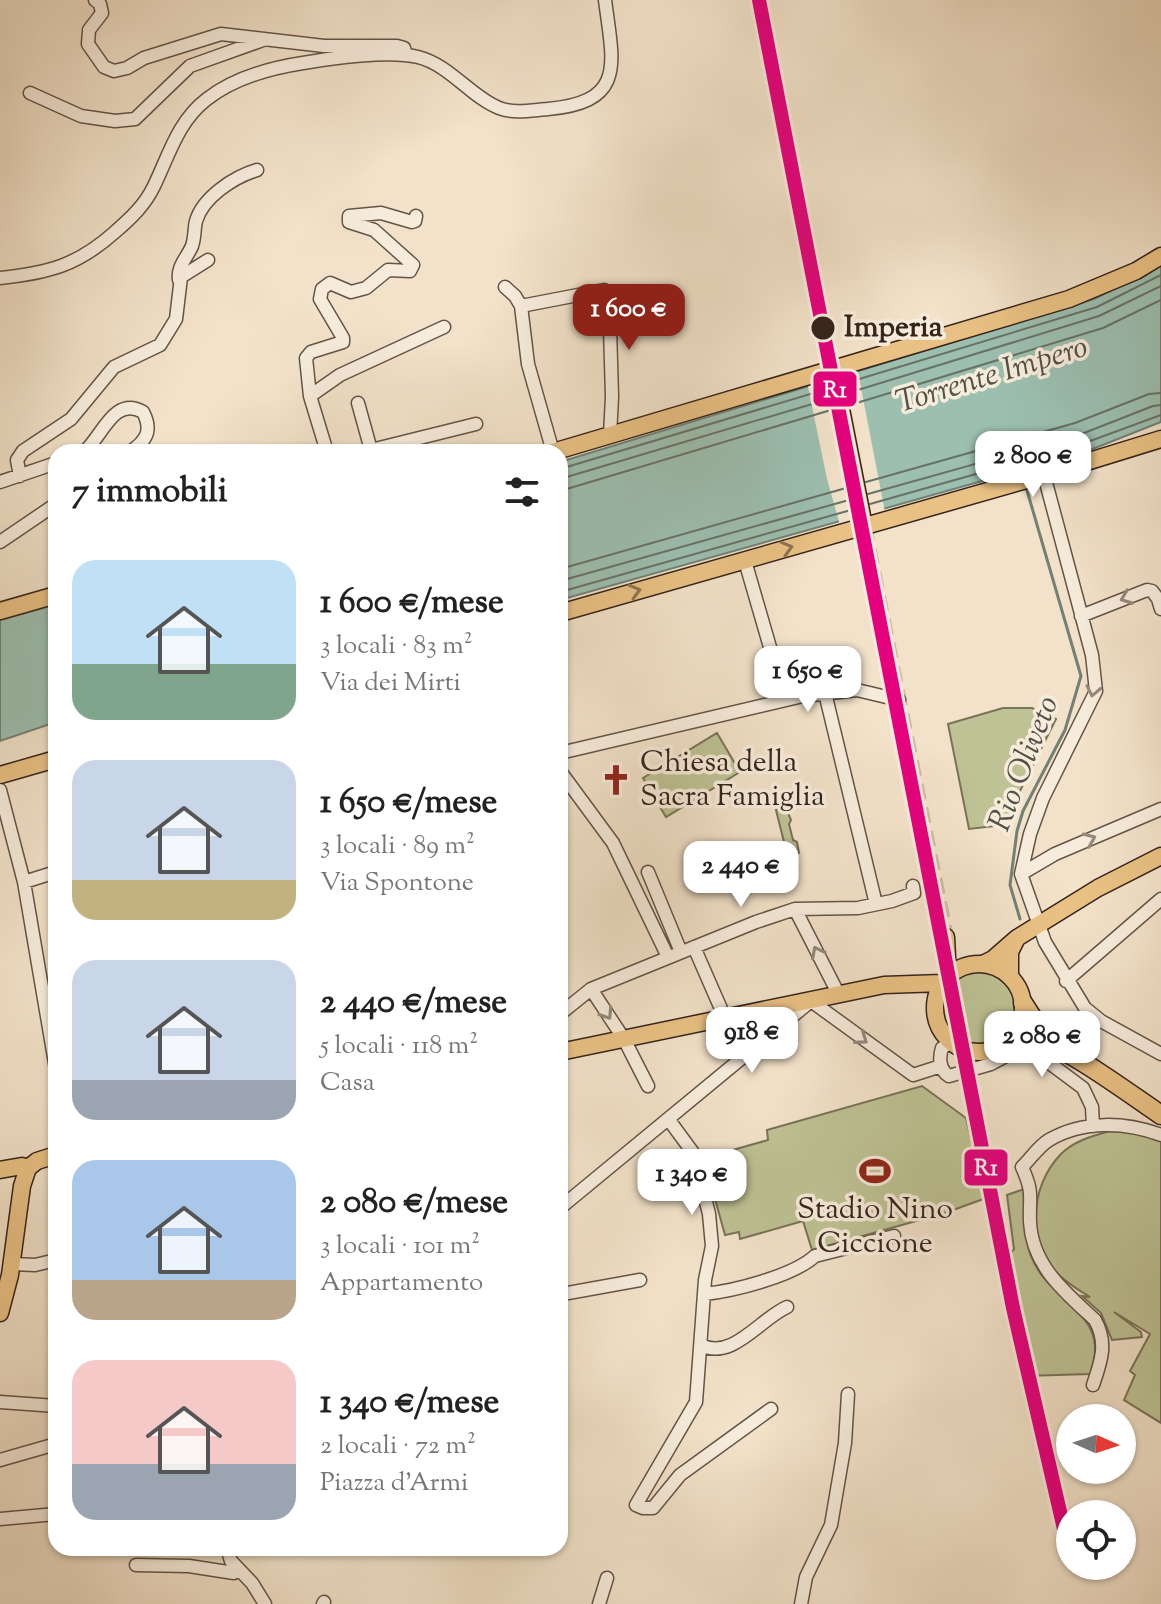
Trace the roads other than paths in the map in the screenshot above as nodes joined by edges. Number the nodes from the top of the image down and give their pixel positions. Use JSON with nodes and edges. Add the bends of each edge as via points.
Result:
{"nodes":[{"id":1,"x":95,"y":0,"type":"edge"},
{"id":2,"x":605,"y":0,"type":"edge"},
{"id":3,"x":266,"y":39,"type":"junction"},
{"id":4,"x":406,"y":55,"type":"junction"},
{"id":5,"x":30,"y":93,"type":"dead end"},
{"id":6,"x":257,"y":170,"type":"dead end"},
{"id":7,"x":416,"y":216,"type":"dead end"},
{"id":8,"x":1161,"y":256,"type":"edge"},
{"id":9,"x":208,"y":260,"type":"dead end"},
{"id":10,"x":0,"y":278,"type":"edge"},
{"id":11,"x":179,"y":283,"type":"junction"},
{"id":12,"x":505,"y":287,"type":"dead end"},
{"id":13,"x":521,"y":306,"type":"junction"},
{"id":14,"x":444,"y":327,"type":"dead end"},
{"id":15,"x":833,"y":368,"type":"junction"},
{"id":16,"x":310,"y":396,"type":"junction"},
{"id":17,"x":358,"y":403,"type":"dead end"},
{"id":18,"x":476,"y":424,"type":"dead end"},
{"id":19,"x":610,"y":435,"type":"junction"},
{"id":20,"x":1161,"y":439,"type":"edge"},
{"id":21,"x":90,"y":444,"type":"edge"},
{"id":22,"x":139,"y":444,"type":"edge"},
{"id":23,"x":325,"y":444,"type":"edge"},
{"id":24,"x":369,"y":444,"type":"edge"},
{"id":25,"x":412,"y":444,"type":"edge"},
{"id":26,"x":551,"y":444,"type":"edge"},
{"id":27,"x":568,"y":448,"type":"edge"},
{"id":28,"x":48,"y":466,"type":"edge"},
{"id":29,"x":1044,"y":475,"type":"junction"},
{"id":30,"x":20,"y":476,"type":"junction"},
{"id":31,"x":0,"y":482,"type":"edge"},
{"id":32,"x":48,"y":509,"type":"edge"},
{"id":33,"x":864,"y":526,"type":"tunnel mouth"},
{"id":34,"x":0,"y":542,"type":"edge"},
{"id":35,"x":745,"y":561,"type":"junction"},
{"id":36,"x":48,"y":597,"type":"edge"},
{"id":37,"x":1161,"y":609,"type":"edge"},
{"id":38,"x":0,"y":611,"type":"edge"},
{"id":39,"x":568,"y":611,"type":"edge"},
{"id":40,"x":1081,"y":616,"type":"junction"},
{"id":41,"x":825,"y":693,"type":"junction"},
{"id":42,"x":785,"y":699,"type":"junction"},
{"id":43,"x":899,"y":700,"type":"dead end"},
{"id":44,"x":568,"y":751,"type":"edge"},
{"id":45,"x":48,"y":761,"type":"edge"},
{"id":46,"x":0,"y":775,"type":"edge"},
{"id":47,"x":568,"y":782,"type":"edge"},
{"id":48,"x":0,"y":790,"type":"edge"},
{"id":49,"x":1161,"y":809,"type":"edge"},
{"id":50,"x":1161,"y":856,"type":"edge"},
{"id":51,"x":648,"y":872,"type":"dead end"},
{"id":52,"x":48,"y":874,"type":"edge"},
{"id":53,"x":1021,"y":874,"type":"junction"},
{"id":54,"x":24,"y":882,"type":"junction"},
{"id":55,"x":913,"y":886,"type":"dead end"},
{"id":56,"x":1161,"y":899,"type":"edge"},
{"id":57,"x":876,"y":904,"type":"junction"},
{"id":58,"x":795,"y":909,"type":"junction"},
{"id":59,"x":1038,"y":923,"type":"junction"},
{"id":60,"x":1017,"y":938,"type":"junction"},
{"id":61,"x":688,"y":949,"type":"junction"},
{"id":62,"x":668,"y":957,"type":"junction"},
{"id":63,"x":976,"y":964,"type":"junction"},
{"id":64,"x":1010,"y":977,"type":"junction"},
{"id":65,"x":945,"y":980,"type":"junction"},
{"id":66,"x":1066,"y":981,"type":"junction"},
{"id":67,"x":906,"y":984,"type":"junction"},
{"id":68,"x":591,"y":989,"type":"junction"},
{"id":69,"x":839,"y":995,"type":"junction"},
{"id":70,"x":811,"y":1001,"type":"junction"},
{"id":71,"x":1023,"y":1003,"type":"junction"},
{"id":72,"x":568,"y":1008,"type":"edge"},
{"id":73,"x":934,"y":1008,"type":"junction"},
{"id":74,"x":725,"y":1018,"type":"junction"},
{"id":75,"x":48,"y":1022,"type":"edge"},
{"id":76,"x":624,"y":1039,"type":"junction"},
{"id":77,"x":951,"y":1042,"type":"junction"},
{"id":78,"x":1006,"y":1042,"type":"junction"},
{"id":79,"x":568,"y":1050,"type":"edge"},
{"id":80,"x":1161,"y":1054,"type":"edge"},
{"id":81,"x":1072,"y":1057,"type":"junction"},
{"id":82,"x":941,"y":1066,"type":"junction"},
{"id":83,"x":648,"y":1086,"type":"dead end"},
{"id":84,"x":1161,"y":1115,"type":"edge"},
{"id":85,"x":669,"y":1120,"type":"junction"},
{"id":86,"x":1093,"y":1126,"type":"junction"},
{"id":87,"x":1161,"y":1135,"type":"edge"},
{"id":88,"x":48,"y":1158,"type":"edge"},
{"id":89,"x":28,"y":1168,"type":"junction"},
{"id":90,"x":0,"y":1170,"type":"edge"},
{"id":91,"x":568,"y":1202,"type":"edge"},
{"id":92,"x":894,"y":1236,"type":"dead end"},
{"id":93,"x":48,"y":1262,"type":"edge"},
{"id":94,"x":12,"y":1264,"type":"junction"},
{"id":95,"x":640,"y":1280,"type":"dead end"},
{"id":96,"x":568,"y":1293,"type":"dead end"},
{"id":97,"x":704,"y":1294,"type":"junction"},
{"id":98,"x":787,"y":1307,"type":"dead end"},
{"id":99,"x":0,"y":1313,"type":"edge"},
{"id":100,"x":701,"y":1345,"type":"junction"},
{"id":101,"x":1093,"y":1385,"type":"dead end"},
{"id":102,"x":848,"y":1394,"type":"dead end"},
{"id":103,"x":0,"y":1402,"type":"edge"},
{"id":104,"x":48,"y":1405,"type":"edge"},
{"id":105,"x":771,"y":1409,"type":"dead end"},
{"id":106,"x":48,"y":1446,"type":"edge"},
{"id":107,"x":0,"y":1460,"type":"edge"},
{"id":108,"x":48,"y":1515,"type":"edge"},
{"id":109,"x":0,"y":1519,"type":"edge"},
{"id":110,"x":229,"y":1556,"type":"edge"},
{"id":111,"x":136,"y":1565,"type":"dead end"},
{"id":112,"x":237,"y":1568,"type":"junction"},
{"id":113,"x":607,"y":1578,"type":"dead end"},
{"id":114,"x":265,"y":1604,"type":"edge"},
{"id":115,"x":599,"y":1604,"type":"edge"},
{"id":116,"x":801,"y":1604,"type":"edge"}],
"edges":[{"from":1,"to":3,"type":"street","via":[[102,13],[87,40],[109,70],[211,35]]},
{"from":2,"to":4,"type":"street","via":[[609,76],[596,96],[577,105],[500,109],[428,60]]},
{"from":3,"to":4,"type":"street","via":[[401,46]]},
{"from":3,"to":5,"type":"street","via":[[190,66],[135,119],[81,116]]},
{"from":4,"to":10,"type":"street","via":[[305,63],[269,70],[223,89],[205,100],[179,130],[141,208],[111,236],[65,266]]},
{"from":6,"to":11,"type":"street","via":[[239,177],[203,208],[179,268]]},
{"from":7,"to":16,"type":"street","via":[[412,222],[381,213],[349,216],[349,222],[383,236],[413,265],[410,271],[388,270],[366,288],[351,292],[330,283],[322,289],[320,299],[343,342],[306,358]]},
{"from":8,"to":15,"type":"main road","via":[[1069,299]]},
{"from":9,"to":11,"type":"street","via":[[185,273]]},
{"from":11,"to":30,"type":"street","via":[[176,319],[160,345],[118,364],[71,419],[23,451],[17,460]]},
{"from":12,"to":13,"type":"street"},
{"from":13,"to":19,"type":"street","via":[[609,293]]},
{"from":13,"to":26,"type":"street","via":[[528,364]]},
{"from":14,"to":16,"type":"street","via":[[340,375]]},
{"from":15,"to":19,"type":"main road"},
{"from":15,"to":33,"type":"main road"},
{"from":16,"to":23,"type":"street"},
{"from":17,"to":24,"type":"street"},
{"from":18,"to":25,"type":"street"},
{"from":19,"to":27,"type":"main road"},
{"from":20,"to":29,"type":"main road"},
{"from":21,"to":22,"type":"street","via":[[112,416],[130,408],[143,412],[148,428]]},
{"from":28,"to":30,"type":"street"},
{"from":35,"to":29,"type":"main road","one_way":true},
{"from":29,"to":40,"type":"street"},
{"from":30,"to":31,"type":"street"},
{"from":32,"to":34,"type":"street"},
{"from":39,"to":35,"type":"main road","one_way":true},
{"from":35,"to":42,"type":"street"},
{"from":36,"to":38,"type":"main road"},
{"from":37,"to":40,"type":"street","one_way":true,"via":[[1147,590]]},
{"from":40,"to":53,"type":"street","one_way":true,"via":[[1096,691],[1043,798]]},
{"from":41,"to":42,"type":"street"},
{"from":41,"to":43,"type":"street","via":[[857,690]]},
{"from":41,"to":57,"type":"street"},
{"from":42,"to":44,"type":"street"},
{"from":45,"to":46,"type":"main road"},
{"from":47,"to":62,"type":"street","via":[[613,843]]},
{"from":48,"to":54,"type":"street"},
{"from":53,"to":49,"type":"street","one_way":true},
{"from":50,"to":59,"type":"main road"},
{"from":51,"to":61,"type":"street"},
{"from":52,"to":54,"type":"street"},
{"from":53,"to":59,"type":"street"},
{"from":54,"to":75,"type":"street"},
{"from":55,"to":57,"type":"street","via":[[914,893]]},
{"from":56,"to":66,"type":"street"},
{"from":57,"to":58,"type":"street"},
{"from":58,"to":61,"type":"street"},
{"from":69,"to":58,"type":"street","one_way":true},
{"from":59,"to":60,"type":"main road"},
{"from":59,"to":66,"type":"street"},
{"from":60,"to":63,"type":"main road","via":[[997,956]]},
{"from":60,"to":64,"type":"main road","via":[[1008,962]]},
{"from":61,"to":62,"type":"street"},
{"from":61,"to":74,"type":"street"},
{"from":62,"to":68,"type":"street"},
{"from":63,"to":64,"type":"main road","via":[[998,968]]},
{"from":63,"to":65,"type":"main road"},
{"from":63,"to":65,"type":"main road","via":[[959,958],[946,937]]},
{"from":64,"to":71,"type":"main road"},
{"from":65,"to":67,"type":"main road"},
{"from":65,"to":73,"type":"main road"},
{"from":66,"to":80,"type":"street","via":[[1093,1015]]},
{"from":67,"to":69,"type":"main road"},
{"from":67,"to":73,"type":"main road","via":[[920,990]]},
{"from":68,"to":72,"type":"street"},
{"from":68,"to":76,"type":"street","one_way":true},
{"from":69,"to":70,"type":"main road"},
{"from":70,"to":74,"type":"main road"},
{"from":70,"to":82,"type":"street","one_way":true,"via":[[913,1075]]},
{"from":70,"to":85,"type":"street"},
{"from":71,"to":78,"type":"main road","via":[[1022,1018]]},
{"from":71,"to":81,"type":"highway"},
{"from":73,"to":77,"type":"main road","via":[[936,1021]]},
{"from":74,"to":76,"type":"main road"},
{"from":76,"to":79,"type":"main road"},
{"from":76,"to":83,"type":"street"},
{"from":77,"to":78,"type":"main road","via":[[978,1052]]},
{"from":77,"to":82,"type":"street","via":[[942,1048]]},
{"from":78,"to":81,"type":"highway","via":[[1032,1037]]},
{"from":81,"to":84,"type":"highway"},
{"from":82,"to":86,"type":"street","via":[[949,1076],[1015,1051],[1036,1053],[1083,1088]]},
{"from":85,"to":91,"type":"street"},
{"from":85,"to":97,"type":"street","via":[[694,1154],[709,1214],[712,1246]]},
{"from":86,"to":87,"type":"street","via":[[1125,1126]]},
{"from":86,"to":101,"type":"street","via":[[1046,1141],[1022,1167],[1032,1193],[1036,1250],[1052,1278],[1100,1328],[1103,1351]]},
{"from":88,"to":89,"type":"main road"},
{"from":89,"to":90,"type":"main road"},
{"from":89,"to":94,"type":"main road"},
{"from":92,"to":97,"type":"street","via":[[815,1256],[740,1289]]},
{"from":93,"to":94,"type":"street"},
{"from":94,"to":99,"type":"main road"},
{"from":95,"to":96,"type":"street"},
{"from":97,"to":100,"type":"street"},
{"from":98,"to":100,"type":"street","via":[[727,1348]]},
{"from":100,"to":105,"type":"street","via":[[696,1402],[636,1505],[653,1508],[680,1475]]},
{"from":102,"to":116,"type":"street","via":[[831,1525],[806,1577]]},
{"from":103,"to":104,"type":"street"},
{"from":106,"to":107,"type":"street"},
{"from":108,"to":109,"type":"street"},
{"from":110,"to":112,"type":"street"},
{"from":111,"to":112,"type":"street","via":[[234,1573]]},
{"from":112,"to":114,"type":"street"},
{"from":113,"to":115,"type":"street"}]}
